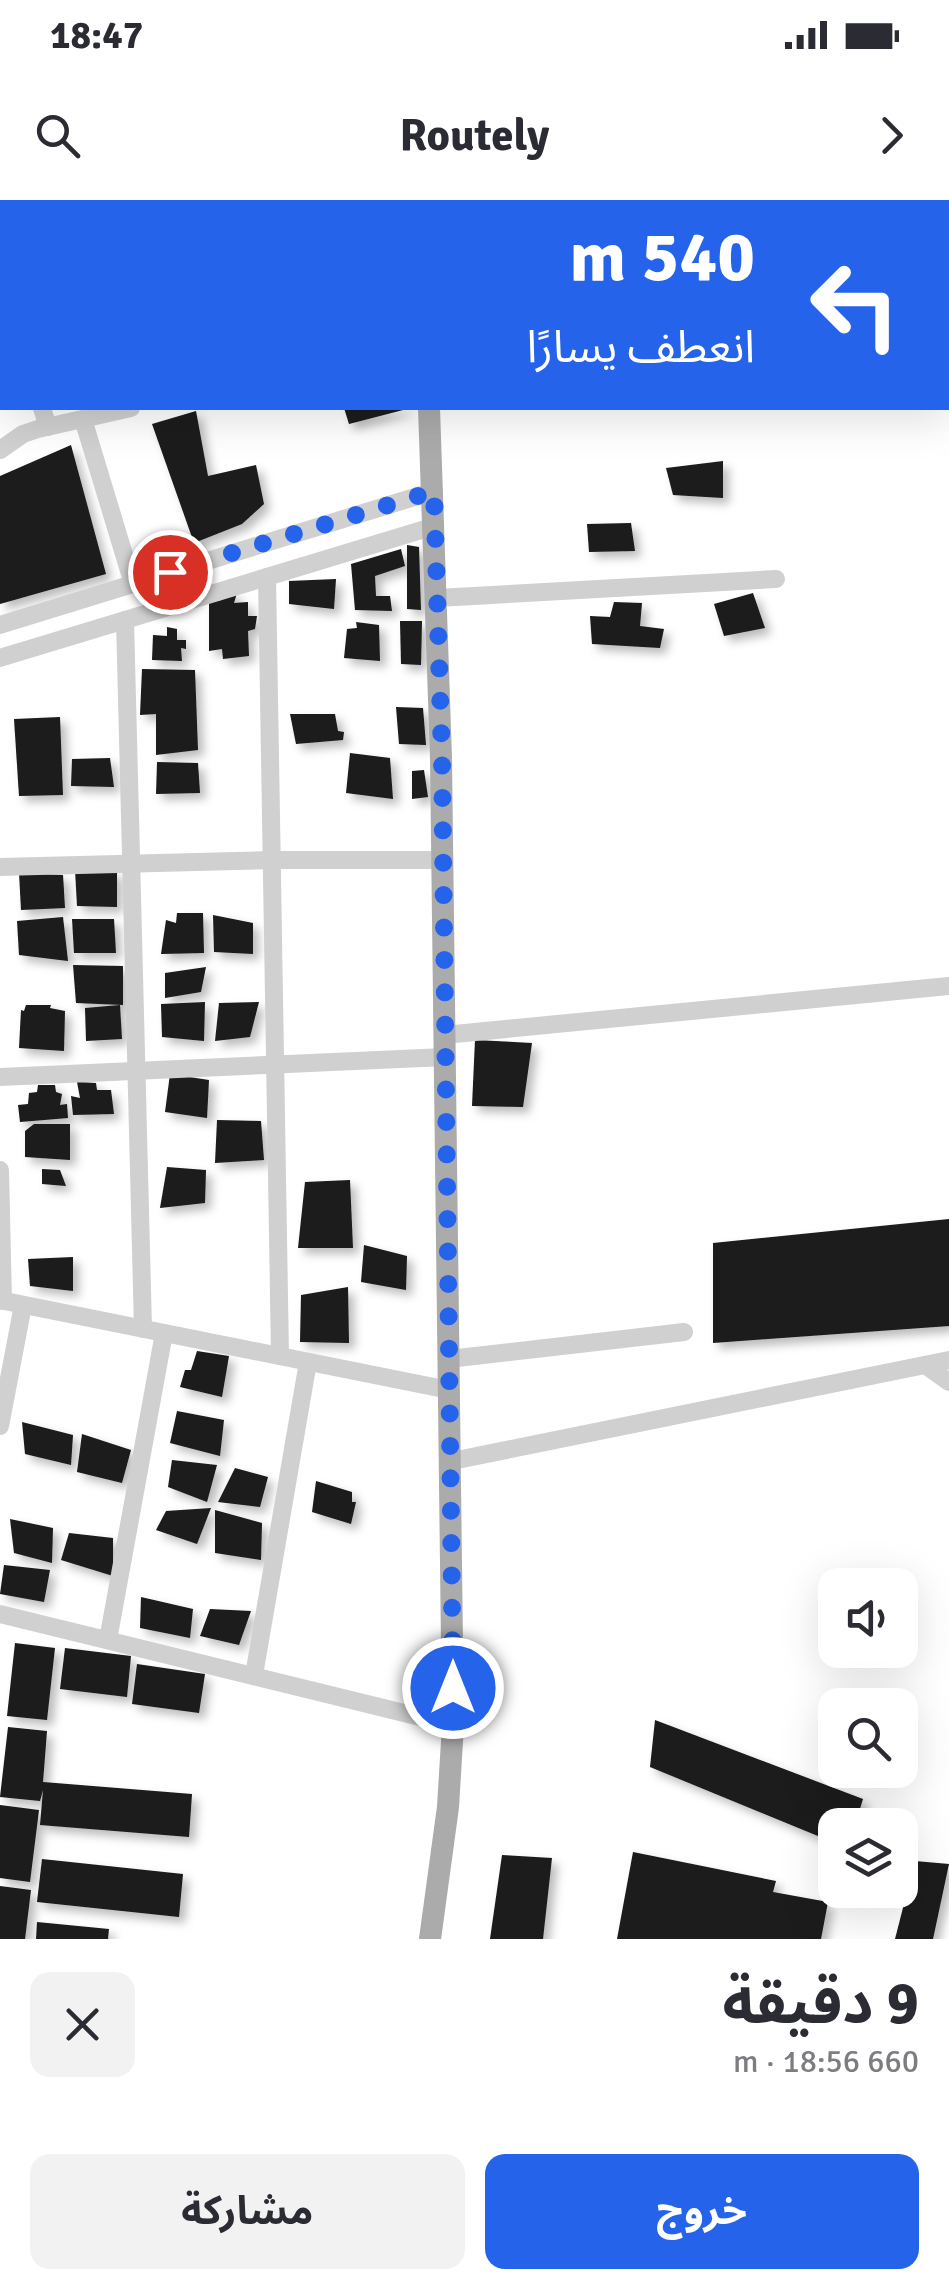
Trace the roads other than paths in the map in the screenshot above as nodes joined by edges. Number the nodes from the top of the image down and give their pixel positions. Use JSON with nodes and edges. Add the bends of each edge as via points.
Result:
{"nodes":[{"id":1,"x":43,"y":410,"type":"edge"},
{"id":2,"x":122,"y":410,"type":"edge"},
{"id":3,"x":429,"y":410,"type":"edge"},
{"id":4,"x":83,"y":419,"type":"junction"},
{"id":5,"x":48,"y":427,"type":"junction"},
{"id":6,"x":0,"y":450,"type":"edge"},
{"id":7,"x":434,"y":491,"type":"junction"},
{"id":8,"x":435,"y":526,"type":"junction"},
{"id":9,"x":267,"y":577,"type":"junction"},
{"id":10,"x":776,"y":580,"type":"dead end"},
{"id":11,"x":133,"y":584,"type":"junction"},
{"id":12,"x":437,"y":598,"type":"junction"},
{"id":13,"x":125,"y":620,"type":"junction"},
{"id":14,"x":0,"y":625,"type":"edge"},
{"id":15,"x":0,"y":658,"type":"edge"},
{"id":16,"x":272,"y":860,"type":"junction"},
{"id":17,"x":442,"y":860,"type":"junction"},
{"id":18,"x":131,"y":865,"type":"junction"},
{"id":19,"x":0,"y":867,"type":"edge"},
{"id":20,"x":949,"y":986,"type":"edge"},
{"id":21,"x":444,"y":1046,"type":"junction"},
{"id":22,"x":276,"y":1065,"type":"junction"},
{"id":23,"x":136,"y":1069,"type":"junction"},
{"id":24,"x":0,"y":1077,"type":"edge"},
{"id":25,"x":0,"y":1170,"type":"edge"},
{"id":26,"x":1,"y":1300,"type":"edge"},
{"id":27,"x":23,"y":1305,"type":"junction"},
{"id":28,"x":143,"y":1329,"type":"junction"},
{"id":29,"x":684,"y":1332,"type":"dead end"},
{"id":30,"x":164,"y":1333,"type":"junction"},
{"id":31,"x":280,"y":1356,"type":"junction"},
{"id":32,"x":449,"y":1359,"type":"junction"},
{"id":33,"x":949,"y":1360,"type":"edge"},
{"id":34,"x":308,"y":1362,"type":"junction"},
{"id":35,"x":925,"y":1365,"type":"junction"},
{"id":36,"x":949,"y":1382,"type":"edge"},
{"id":37,"x":449,"y":1390,"type":"junction"},
{"id":38,"x":0,"y":1426,"type":"edge"},
{"id":39,"x":452,"y":1461,"type":"junction"},
{"id":40,"x":0,"y":1614,"type":"edge"},
{"id":41,"x":108,"y":1640,"type":"junction"},
{"id":42,"x":254,"y":1675,"type":"junction"},
{"id":43,"x":453,"y":1726,"type":"junction"},
{"id":44,"x":430,"y":1939,"type":"edge"}],
"edges":[{"from":1,"to":5,"type":"street"},
{"from":2,"to":4,"type":"street"},
{"from":3,"to":7,"type":"main road"},
{"from":4,"to":5,"type":"street"},
{"from":4,"to":11,"type":"street"},
{"from":5,"to":6,"type":"street"},
{"from":7,"to":8,"type":"main road"},
{"from":7,"to":11,"type":"street"},
{"from":8,"to":9,"type":"street"},
{"from":8,"to":12,"type":"main road"},
{"from":9,"to":13,"type":"street"},
{"from":9,"to":16,"type":"street"},
{"from":10,"to":12,"type":"street"},
{"from":11,"to":14,"type":"street"},
{"from":12,"to":17,"type":"main road"},
{"from":13,"to":15,"type":"street"},
{"from":13,"to":18,"type":"street"},
{"from":16,"to":17,"type":"street"},
{"from":16,"to":18,"type":"street"},
{"from":16,"to":22,"type":"street"},
{"from":17,"to":21,"type":"main road"},
{"from":18,"to":19,"type":"street"},
{"from":18,"to":23,"type":"street"},
{"from":20,"to":21,"type":"street"},
{"from":21,"to":22,"type":"street"},
{"from":21,"to":32,"type":"main road"},
{"from":22,"to":23,"type":"street"},
{"from":22,"to":31,"type":"street"},
{"from":23,"to":24,"type":"street"},
{"from":23,"to":28,"type":"street"},
{"from":25,"to":26,"type":"street"},
{"from":26,"to":27,"type":"street"},
{"from":27,"to":28,"type":"street"},
{"from":27,"to":38,"type":"street"},
{"from":28,"to":30,"type":"street"},
{"from":29,"to":32,"type":"street"},
{"from":30,"to":31,"type":"street"},
{"from":30,"to":41,"type":"street"},
{"from":31,"to":34,"type":"street"},
{"from":32,"to":37,"type":"main road"},
{"from":33,"to":35,"type":"street"},
{"from":34,"to":37,"type":"street"},
{"from":34,"to":42,"type":"street"},
{"from":35,"to":36,"type":"street"},
{"from":35,"to":39,"type":"street"},
{"from":37,"to":39,"type":"main road"},
{"from":39,"to":43,"type":"main road"},
{"from":40,"to":41,"type":"street"},
{"from":41,"to":42,"type":"street"},
{"from":42,"to":43,"type":"street"},
{"from":43,"to":44,"type":"main road"}]}
